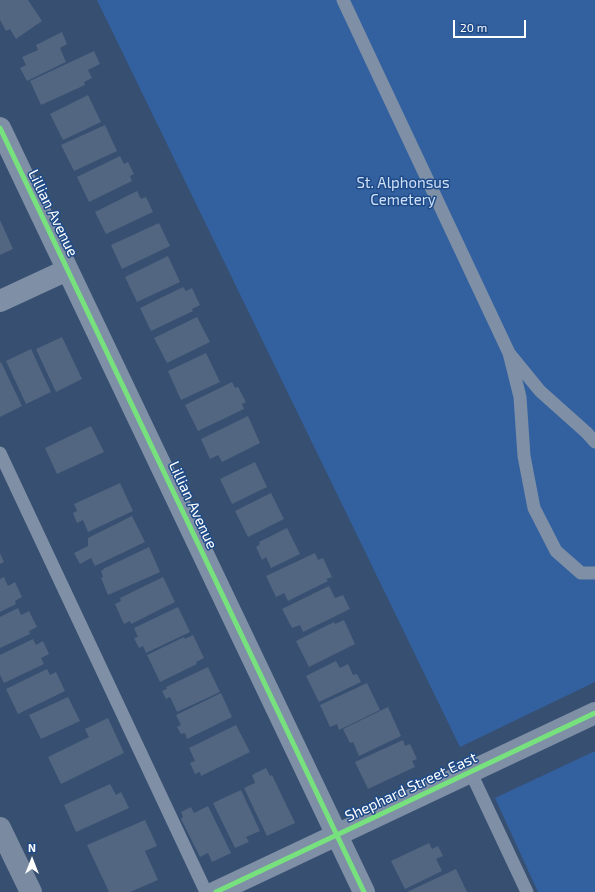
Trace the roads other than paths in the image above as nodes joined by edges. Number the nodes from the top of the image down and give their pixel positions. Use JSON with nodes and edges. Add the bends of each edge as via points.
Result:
{"nodes":[{"id":1,"x":343,"y":0,"type":"edge"},
{"id":2,"x":0,"y":128,"type":"edge"},
{"id":3,"x":68,"y":270,"type":"junction"},
{"id":4,"x":0,"y":301,"type":"edge"},
{"id":5,"x":509,"y":354,"type":"junction"},
{"id":6,"x":595,"y":442,"type":"edge"},
{"id":7,"x":0,"y":452,"type":"edge"},
{"id":8,"x":595,"y":573,"type":"edge"},
{"id":9,"x":595,"y":713,"type":"edge"},
{"id":10,"x":471,"y":773,"type":"junction"},
{"id":11,"x":0,"y":828,"type":"edge"},
{"id":12,"x":336,"y":834,"type":"junction"},
{"id":13,"x":31,"y":892,"type":"edge"},
{"id":14,"x":206,"y":892,"type":"edge"},
{"id":15,"x":216,"y":892,"type":"edge"},
{"id":16,"x":364,"y":892,"type":"edge"},
{"id":17,"x":527,"y":892,"type":"edge"}],
"edges":[{"from":1,"to":5,"type":"lane"},
{"from":2,"to":3,"type":"street","name":"Lillian Avenue"},
{"from":3,"to":4,"type":"street"},
{"from":3,"to":12,"type":"street","name":"Lillian Avenue"},
{"from":5,"to":6,"type":"lane","via":[[540,391]]},
{"from":5,"to":8,"type":"lane","via":[[520,397],[524,456],[534,508],[556,551],[581,573]]},
{"from":7,"to":14,"type":"lane"},
{"from":9,"to":10,"type":"street","name":"Shephard Street East"},
{"from":10,"to":12,"type":"street","name":"Shephard Street East"},
{"from":10,"to":17,"type":"lane"},
{"from":11,"to":13,"type":"main road"},
{"from":12,"to":15,"type":"street","name":"Shephard Street East"},
{"from":12,"to":16,"type":"street","name":"Lillian Avenue"}]}
